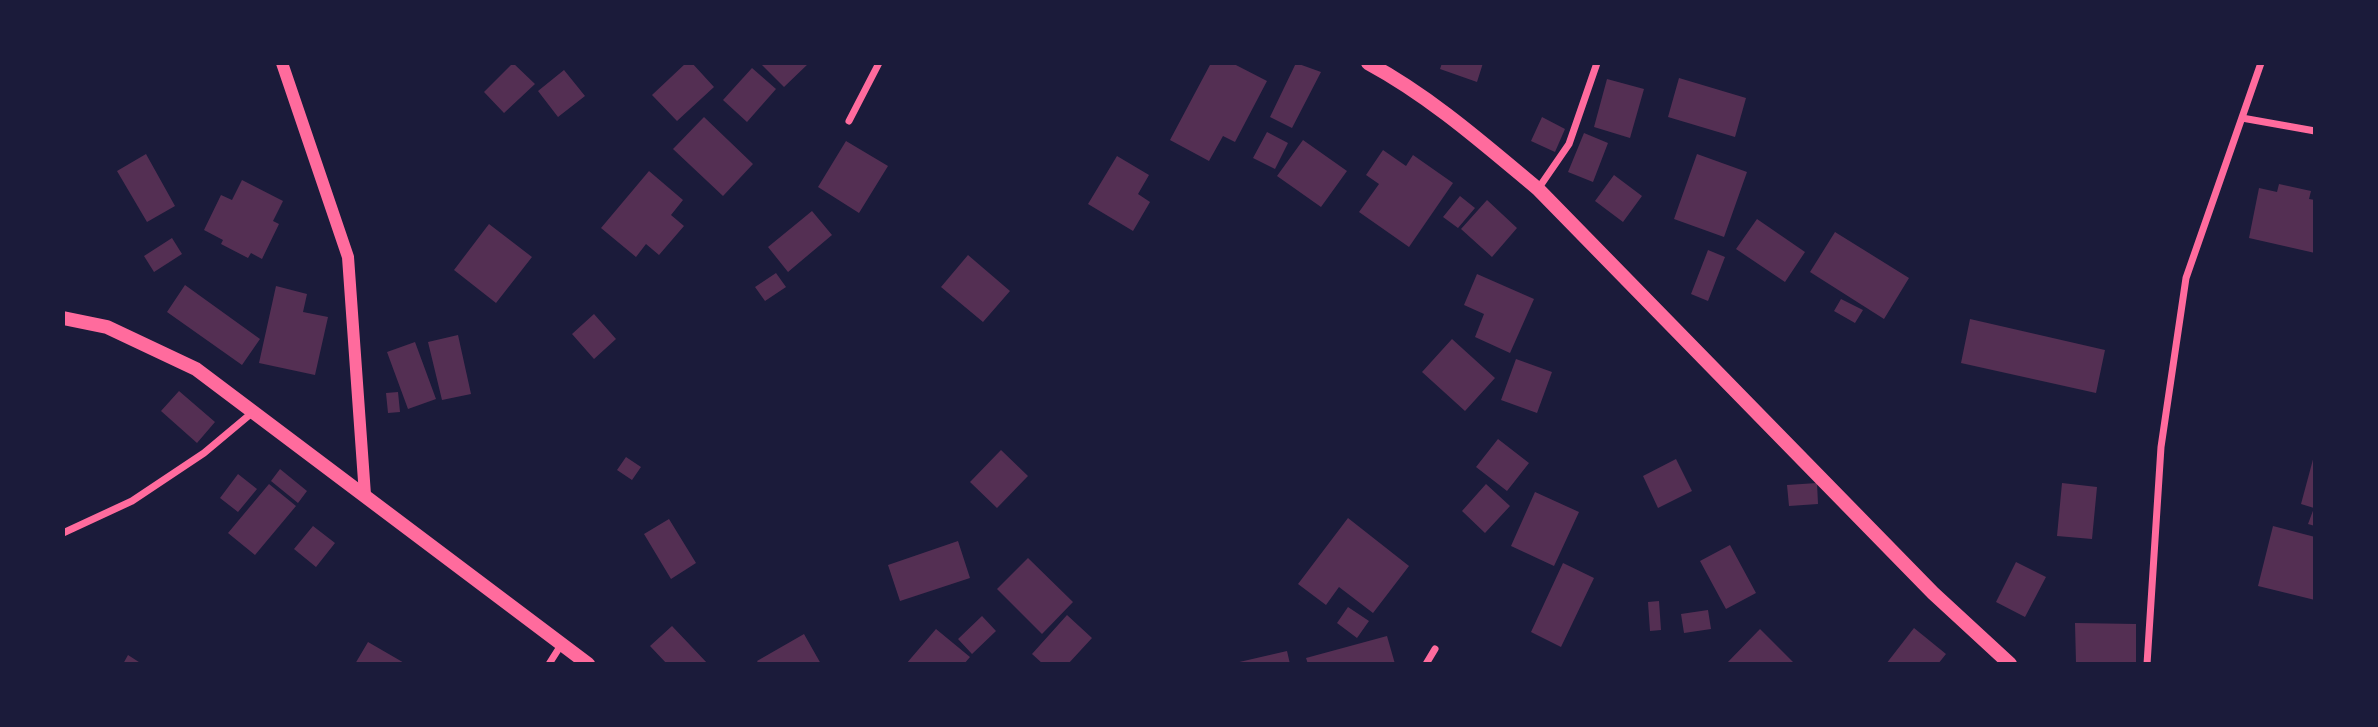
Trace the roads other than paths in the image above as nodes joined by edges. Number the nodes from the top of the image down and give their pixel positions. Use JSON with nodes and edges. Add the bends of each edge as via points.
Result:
{"nodes":[{"id":1,"x":282,"y":63,"type":"edge"},
{"id":2,"x":879,"y":63,"type":"edge"},
{"id":3,"x":1368,"y":63,"type":"edge"},
{"id":4,"x":1597,"y":63,"type":"edge"},
{"id":5,"x":2262,"y":63,"type":"edge"},
{"id":6,"x":2242,"y":118,"type":"junction"},
{"id":7,"x":849,"y":121,"type":"dead end"},
{"id":8,"x":2315,"y":131,"type":"edge"},
{"id":9,"x":1538,"y":189,"type":"junction"},
{"id":10,"x":63,"y":318,"type":"edge"},
{"id":11,"x":253,"y":411,"type":"junction"},
{"id":12,"x":365,"y":495,"type":"junction"},
{"id":13,"x":63,"y":533,"type":"edge"},
{"id":14,"x":562,"y":644,"type":"junction"},
{"id":15,"x":1435,"y":649,"type":"dead end"},
{"id":16,"x":549,"y":664,"type":"edge"},
{"id":17,"x":588,"y":664,"type":"edge"},
{"id":18,"x":1426,"y":664,"type":"edge"},
{"id":19,"x":2010,"y":664,"type":"edge"},
{"id":20,"x":2147,"y":664,"type":"edge"}],
"edges":[{"from":1,"to":12,"type":"street","via":[[348,257]]},
{"from":2,"to":7,"type":"street"},
{"from":3,"to":9,"type":"main road","via":[[1471,132]]},
{"from":4,"to":9,"type":"street","via":[[1569,144]]},
{"from":5,"to":6,"type":"street"},
{"from":6,"to":8,"type":"street"},
{"from":6,"to":20,"type":"street","via":[[2186,278],[2161,447]]},
{"from":9,"to":19,"type":"main road","via":[[1933,593]]},
{"from":10,"to":11,"type":"main road","via":[[107,327],[195,369]]},
{"from":11,"to":12,"type":"main road"},
{"from":11,"to":13,"type":"street","via":[[204,453],[132,501]]},
{"from":12,"to":14,"type":"main road"},
{"from":14,"to":16,"type":"street"},
{"from":14,"to":17,"type":"main road"},
{"from":15,"to":18,"type":"street"}]}
